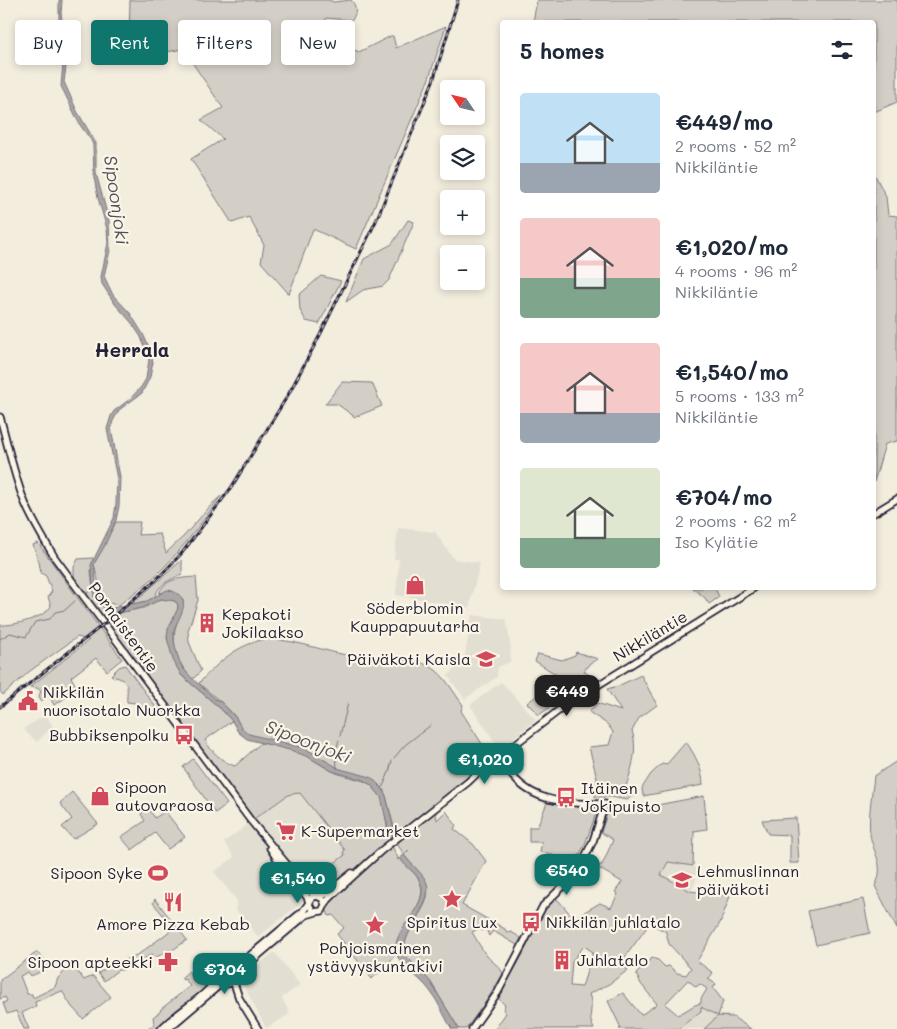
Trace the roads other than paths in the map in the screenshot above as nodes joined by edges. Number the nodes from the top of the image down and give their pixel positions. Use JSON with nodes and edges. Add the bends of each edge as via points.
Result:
{"nodes":[{"id":1,"x":0,"y":417,"type":"edge"},
{"id":2,"x":897,"y":499,"type":"edge"},
{"id":3,"x":876,"y":512,"type":"edge"},
{"id":4,"x":751,"y":590,"type":"edge"},
{"id":5,"x":492,"y":758,"type":"junction"},
{"id":6,"x":501,"y":760,"type":"junction"},
{"id":7,"x":468,"y":782,"type":"junction"},
{"id":8,"x":261,"y":833,"type":"junction"},
{"id":9,"x":370,"y":860,"type":"junction"},
{"id":10,"x":318,"y":896,"type":"junction"},
{"id":11,"x":309,"y":902,"type":"junction"},
{"id":12,"x":325,"y":904,"type":"junction"},
{"id":13,"x":317,"y":912,"type":"junction"},
{"id":14,"x":229,"y":969,"type":"junction"},
{"id":15,"x":218,"y":976,"type":"junction"},
{"id":16,"x":234,"y":978,"type":"junction"},
{"id":17,"x":224,"y":984,"type":"junction"},
{"id":18,"x":239,"y":998,"type":"junction"},
{"id":19,"x":161,"y":1029,"type":"edge"},
{"id":20,"x":168,"y":1029,"type":"edge"},
{"id":21,"x":258,"y":1029,"type":"edge"},
{"id":22,"x":472,"y":1029,"type":"edge"}],
"edges":[{"from":1,"to":8,"type":"street","name":"Pornaistentie","via":[[22,495],[48,545]]},
{"from":2,"to":3,"type":"street"},
{"from":4,"to":6,"type":"street","name":"Nikkiläntie","via":[[541,722]]},
{"from":5,"to":6,"type":"street","via":[[493,762]]},
{"from":5,"to":6,"type":"street","name":"Nikkiläntie","via":[[495,753]]},
{"from":5,"to":7,"type":"street","name":"Nikkiläntie"},
{"from":6,"to":7,"type":"street","name":"Nikkiläntie"},
{"from":6,"to":22,"type":"street","via":[[523,788],[538,796],[566,802],[604,804],[596,834],[581,865],[543,906],[498,992]]},
{"from":7,"to":9,"type":"street","name":"Nikkiläntie"},
{"from":8,"to":10,"type":"street","name":"Pornaistentie","via":[[309,891]]},
{"from":8,"to":11,"type":"street","name":"Pornaistentie"},
{"from":9,"to":10,"type":"street","name":"Nikkiläntie","via":[[326,894]]},
{"from":9,"to":12,"type":"street","name":"Nikkiläntie"},
{"from":10,"to":11,"type":"street"},
{"from":10,"to":12,"type":"street"},
{"from":11,"to":13,"type":"street","via":[[310,910]]},
{"from":11,"to":14,"type":"street","via":[[303,911],[234,969]]},
{"from":12,"to":13,"type":"street"},
{"from":13,"to":16,"type":"street","via":[[306,915]]},
{"from":14,"to":15,"type":"street","via":[[221,970]]},
{"from":14,"to":16,"type":"street"},
{"from":15,"to":17,"type":"street"},
{"from":15,"to":19,"type":"street","via":[[213,985]]},
{"from":16,"to":17,"type":"street"},
{"from":16,"to":18,"type":"street"},
{"from":17,"to":18,"type":"street"},
{"from":17,"to":20,"type":"street"},
{"from":18,"to":21,"type":"street"}]}
